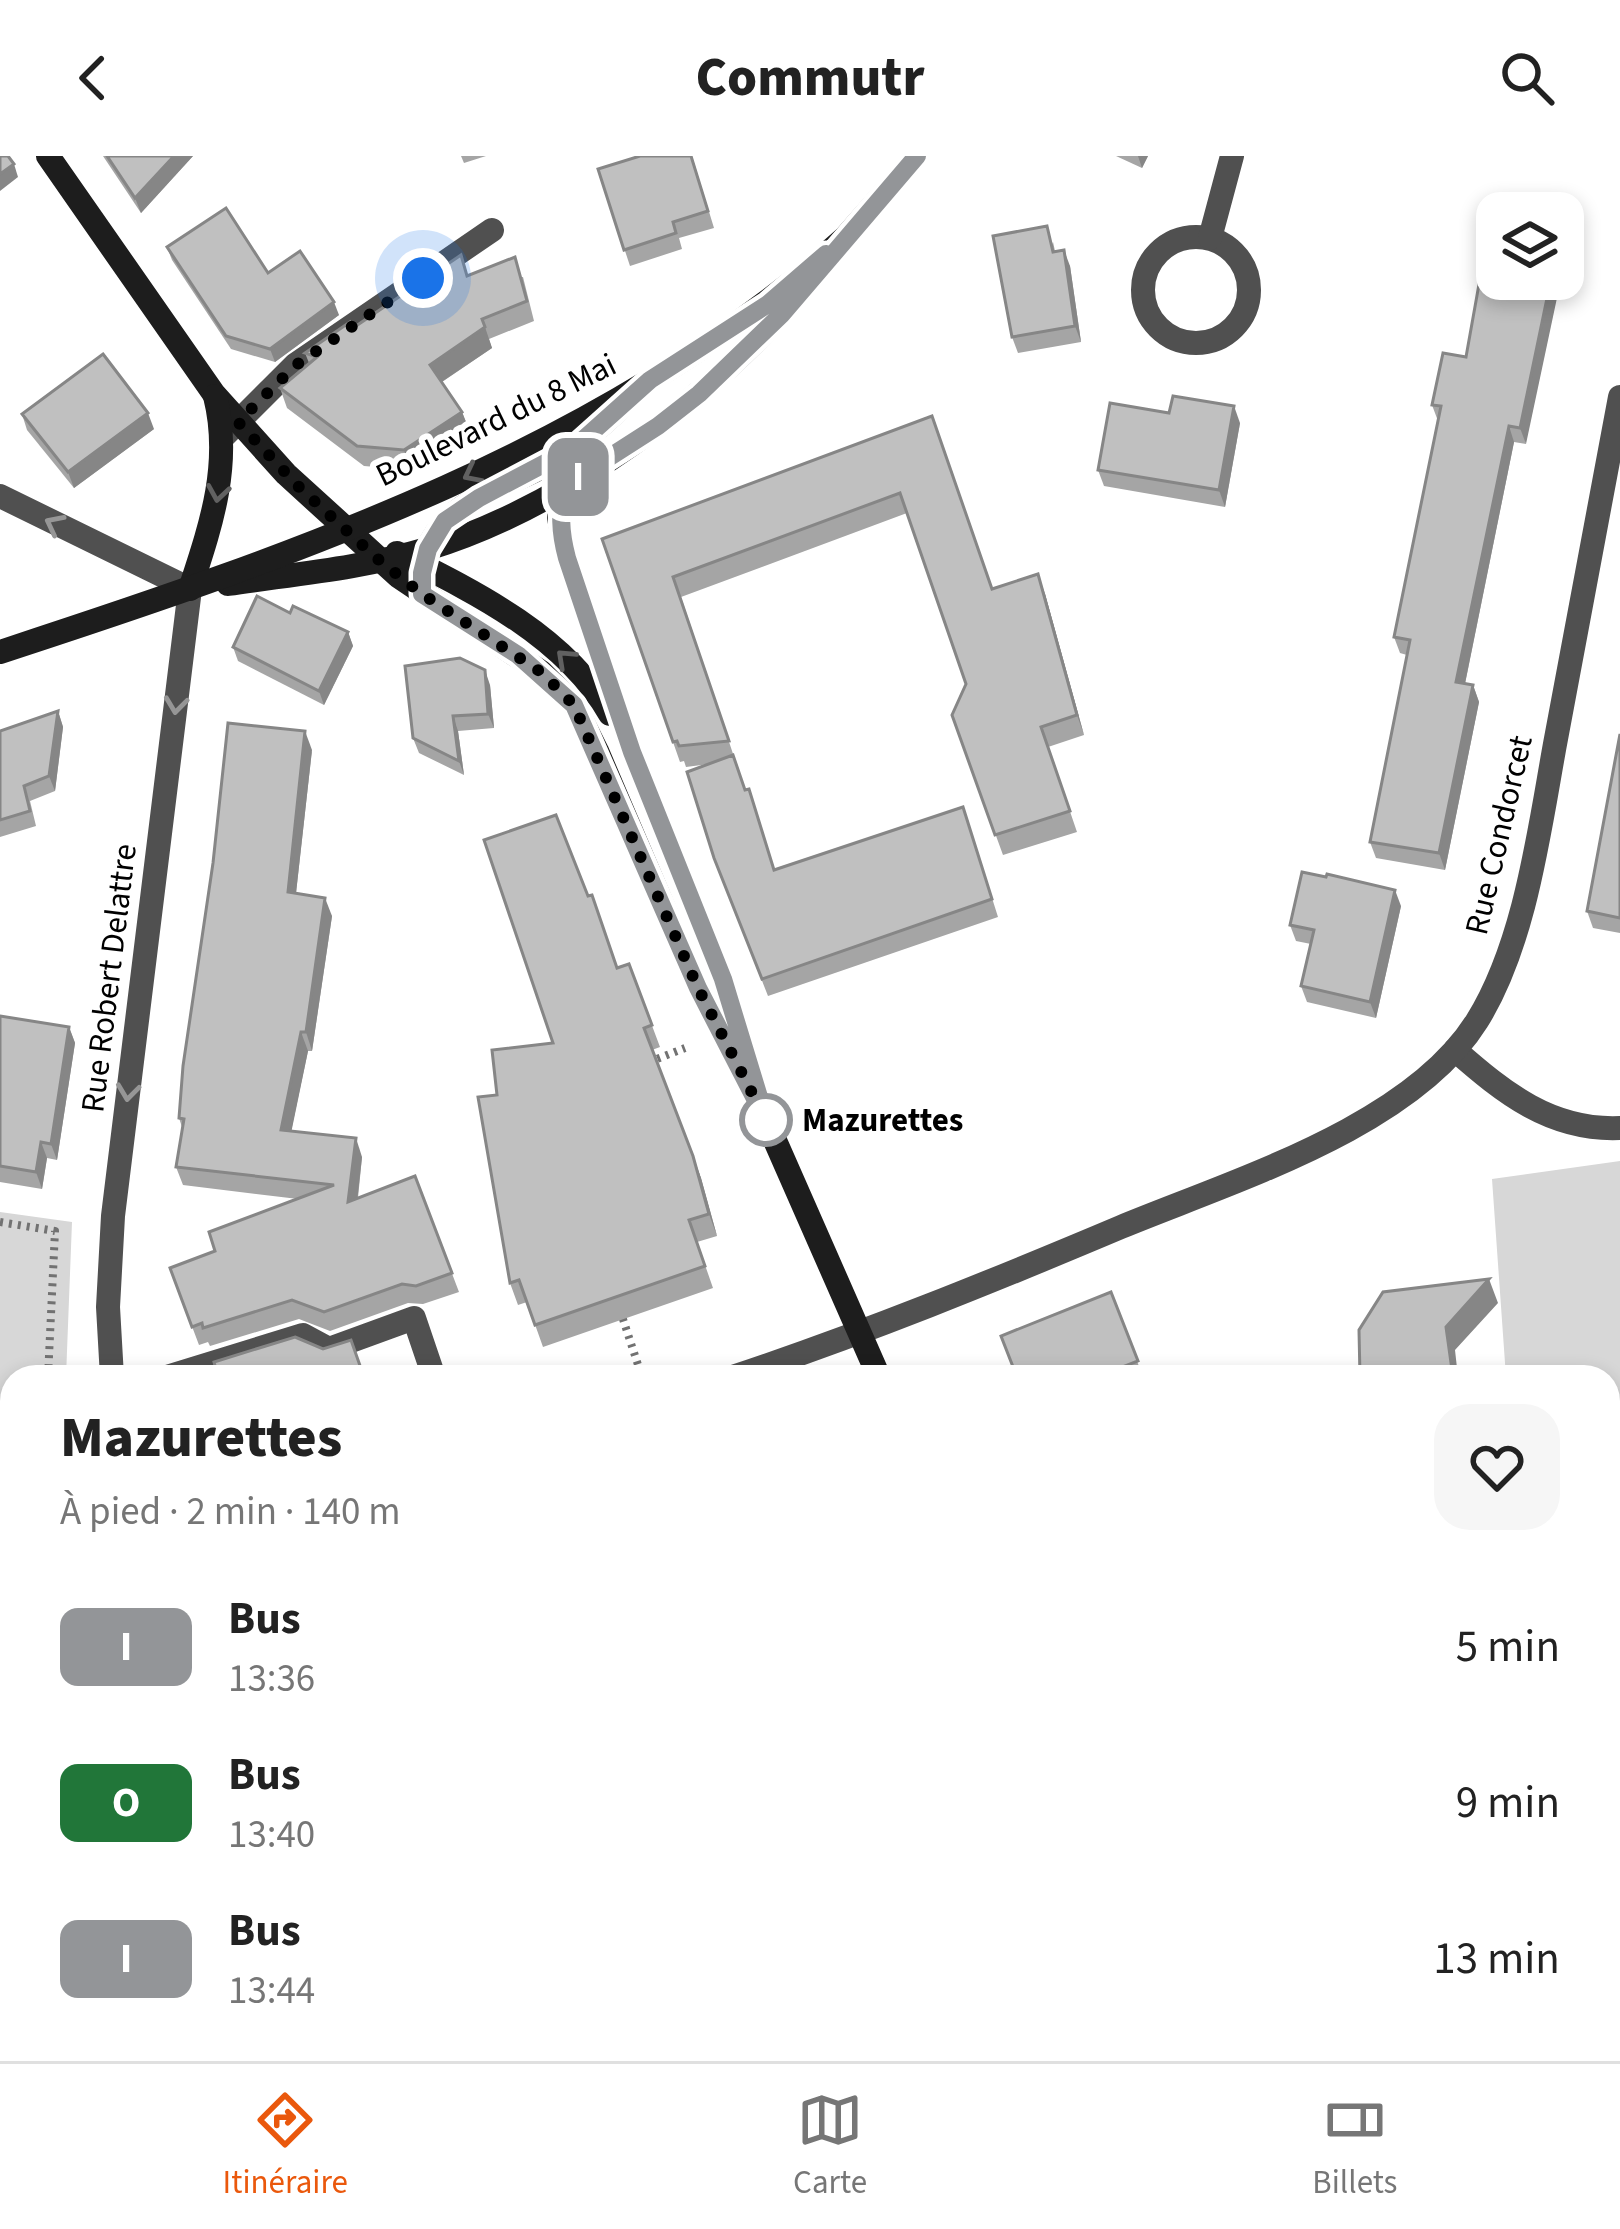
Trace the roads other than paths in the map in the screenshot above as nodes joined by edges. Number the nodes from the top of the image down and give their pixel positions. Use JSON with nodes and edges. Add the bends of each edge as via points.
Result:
{"nodes":[{"id":1,"x":48,"y":156,"type":"edge"},
{"id":2,"x":917,"y":156,"type":"edge"},
{"id":3,"x":1232,"y":156,"type":"edge"},
{"id":4,"x":492,"y":230,"type":"dead end"},
{"id":5,"x":846,"y":237,"type":"junction"},
{"id":6,"x":1210,"y":238,"type":"junction"},
{"id":7,"x":650,"y":380,"type":"junction"},
{"id":8,"x":1620,"y":397,"type":"edge"},
{"id":9,"x":230,"y":430,"type":"junction"},
{"id":10,"x":566,"y":485,"type":"junction"},
{"id":11,"x":0,"y":496,"type":"edge"},
{"id":12,"x":346,"y":527,"type":"junction"},
{"id":13,"x":408,"y":558,"type":"junction"},
{"id":14,"x":190,"y":589,"type":"junction"},
{"id":15,"x":422,"y":594,"type":"junction"},
{"id":16,"x":0,"y":652,"type":"edge"},
{"id":17,"x":632,"y":752,"type":"junction"},
{"id":18,"x":1455,"y":1050,"type":"junction"},
{"id":19,"x":766,"y":1120,"type":"junction"},
{"id":20,"x":1620,"y":1128,"type":"edge"},
{"id":21,"x":860,"y":1334,"type":"junction"},
{"id":22,"x":111,"y":1365,"type":"edge"},
{"id":23,"x":206,"y":1365,"type":"edge"},
{"id":24,"x":430,"y":1365,"type":"edge"},
{"id":25,"x":768,"y":1365,"type":"edge"},
{"id":26,"x":874,"y":1365,"type":"edge"}],
"edges":[{"from":1,"to":9,"type":"street","via":[[214,394]]},
{"from":2,"to":5,"type":"street","name":"Boulevard du 8 Mai"},
{"from":3,"to":6,"type":"street"},
{"from":4,"to":9,"type":"street","via":[[296,365]]},
{"from":5,"to":7,"type":"street","name":"Boulevard du 8 Mai","via":[[768,304]]},
{"from":5,"to":10,"type":"street","name":"Boulevard du 8 Mai","via":[[699,394]]},
{"from":6,"to":6,"type":"street","via":[[1161,250],[1144,281],[1160,330],[1192,343],[1238,323],[1250,290],[1239,257]]},
{"from":7,"to":12,"type":"street","name":"Boulevard du 8 Mai","one_way":true,"via":[[467,476]]},
{"from":7,"to":13,"type":"street","via":[[574,448],[456,512]]},
{"from":8,"to":18,"type":"street","name":"Rue Condorcet","via":[[1522,907],[1489,997]]},
{"from":9,"to":12,"type":"street"},
{"from":9,"to":14,"type":"street","one_way":true},
{"from":10,"to":13,"type":"street","name":"Boulevard du 8 Mai"},
{"from":10,"to":17,"type":"street","via":[[563,544]]},
{"from":14,"to":11,"type":"street","one_way":true},
{"from":12,"to":13,"type":"street"},
{"from":12,"to":14,"type":"street","name":"Boulevard du 8 Mai"},
{"from":13,"to":14,"type":"street","name":"Boulevard du 8 Mai"},
{"from":13,"to":15,"type":"street"},
{"from":13,"to":15,"type":"street"},
{"from":17,"to":13,"type":"street","one_way":true,"via":[[586,678],[556,648]]},
{"from":14,"to":16,"type":"street"},
{"from":14,"to":22,"type":"street","name":"Rue Robert Delattre","one_way":true,"via":[[113,1216]]},
{"from":15,"to":19,"type":"street","via":[[518,655],[574,705],[698,988]]},
{"from":17,"to":19,"type":"street","via":[[723,979]]},
{"from":18,"to":20,"type":"street","via":[[1535,1110],[1566,1124]]},
{"from":18,"to":21,"type":"street","name":"Rue Condorcet","via":[[1345,1132]]},
{"from":19,"to":21,"type":"street"},
{"from":21,"to":25,"type":"street","name":"Rue Condorcet"},
{"from":21,"to":26,"type":"street"},
{"from":23,"to":24,"type":"street","via":[[303,1335],[329,1349],[414,1318]]}]}
